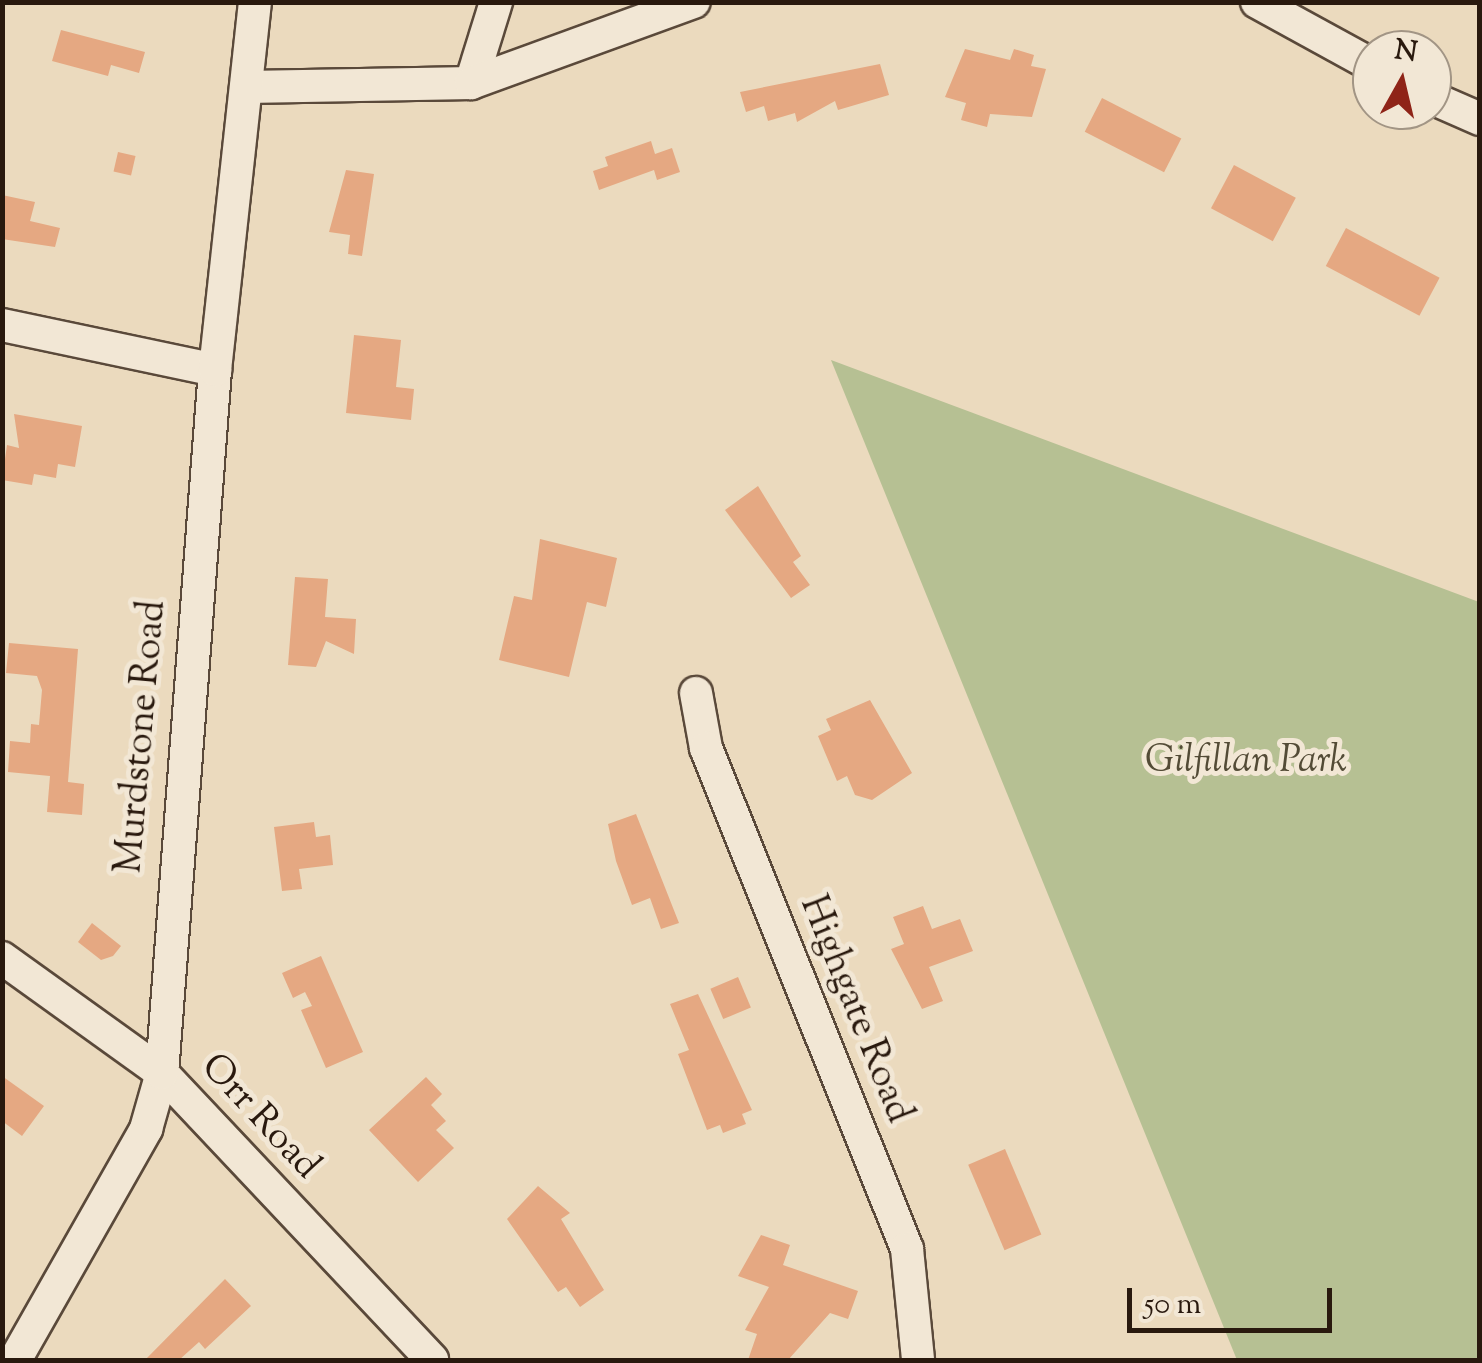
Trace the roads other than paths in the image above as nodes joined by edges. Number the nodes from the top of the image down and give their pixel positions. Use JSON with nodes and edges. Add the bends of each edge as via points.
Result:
{"nodes":[{"id":1,"x":255,"y":2,"type":"edge"},
{"id":2,"x":496,"y":2,"type":"edge"},
{"id":3,"x":694,"y":2,"type":"edge"},
{"id":4,"x":1257,"y":2,"type":"edge"},
{"id":5,"x":1352,"y":54,"type":"edge"},
{"id":6,"x":470,"y":83,"type":"junction"},
{"id":7,"x":248,"y":87,"type":"junction"},
{"id":8,"x":1452,"y":107,"type":"edge"},
{"id":9,"x":1480,"y":119,"type":"edge"},
{"id":10,"x":2,"y":325,"type":"edge"},
{"id":11,"x":215,"y":370,"type":"junction"},
{"id":12,"x":696,"y":693,"type":"dead end"},
{"id":13,"x":2,"y":958,"type":"edge"},
{"id":14,"x":162,"y":1073,"type":"junction"},
{"id":15,"x":14,"y":1360,"type":"edge"},
{"id":16,"x":432,"y":1360,"type":"edge"},
{"id":17,"x":918,"y":1360,"type":"edge"}],
"edges":[{"from":1,"to":7,"type":"street","name":"Murdstone Road"},
{"from":2,"to":6,"type":"street"},
{"from":3,"to":6,"type":"street"},
{"from":4,"to":5,"type":"street"},
{"from":6,"to":7,"type":"street"},
{"from":7,"to":11,"type":"street","name":"Murdstone Road"},
{"from":8,"to":9,"type":"street"},
{"from":10,"to":11,"type":"street"},
{"from":11,"to":14,"type":"street","name":"Murdstone Road"},
{"from":12,"to":17,"type":"street","name":"Highgate Road","via":[[706,748],[907,1249],[920,1307]]},
{"from":13,"to":14,"type":"street","name":"Orr Road"},
{"from":14,"to":15,"type":"street","name":"Murdstone Road","via":[[146,1128]]},
{"from":14,"to":16,"type":"street","name":"Orr Road"}]}
